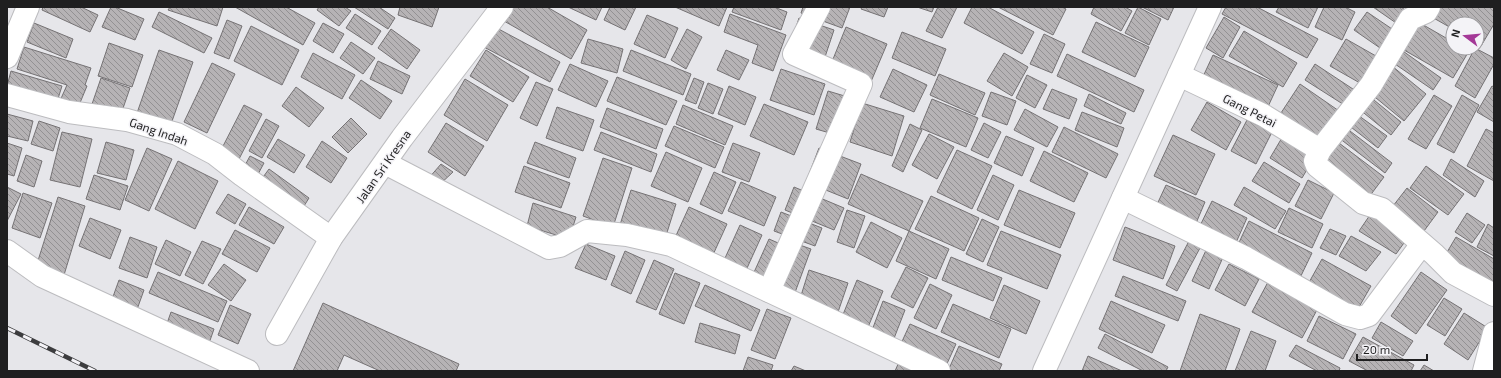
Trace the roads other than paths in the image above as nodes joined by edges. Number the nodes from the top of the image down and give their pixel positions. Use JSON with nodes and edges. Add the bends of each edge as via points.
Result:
{"nodes":[{"id":1,"x":28,"y":7,"type":"edge"},
{"id":2,"x":502,"y":7,"type":"edge"},
{"id":3,"x":819,"y":7,"type":"edge"},
{"id":4,"x":1210,"y":7,"type":"edge"},
{"id":5,"x":1429,"y":7,"type":"edge"},
{"id":6,"x":7,"y":57,"type":"edge"},
{"id":7,"x":1179,"y":75,"type":"junction"},
{"id":8,"x":7,"y":95,"type":"edge"},
{"id":9,"x":1320,"y":150,"type":"junction"},
{"id":10,"x":385,"y":163,"type":"junction"},
{"id":11,"x":1123,"y":198,"type":"junction"},
{"id":12,"x":331,"y":238,"type":"junction"},
{"id":13,"x":1422,"y":244,"type":"junction"},
{"id":14,"x":7,"y":251,"type":"edge"},
{"id":15,"x":769,"y":291,"type":"junction"},
{"id":16,"x":1494,"y":295,"type":"edge"},
{"id":17,"x":1494,"y":333,"type":"edge"},
{"id":18,"x":276,"y":334,"type":"dead end"},
{"id":19,"x":248,"y":371,"type":"edge"},
{"id":20,"x":939,"y":371,"type":"edge"},
{"id":21,"x":1044,"y":371,"type":"edge"},
{"id":22,"x":1484,"y":371,"type":"edge"}],
"edges":[{"from":1,"to":6,"type":"street"},
{"from":2,"to":10,"type":"street","name":"Jalan Sri Kresna"},
{"from":3,"to":15,"type":"street","via":[[794,54],[860,84]]},
{"from":4,"to":7,"type":"street"},
{"from":5,"to":9,"type":"street","via":[[1426,12],[1410,19],[1371,85]]},
{"from":7,"to":9,"type":"street","name":"Gang Petai","via":[[1263,115]]},
{"from":7,"to":11,"type":"street"},
{"from":8,"to":12,"type":"street","name":"Gang Indah","via":[[69,112],[128,120],[177,134],[216,154]]},
{"from":9,"to":13,"type":"street","via":[[1315,161],[1317,166],[1363,203],[1382,209]]},
{"from":10,"to":12,"type":"street","name":"Jalan Sri Kresna"},
{"from":10,"to":15,"type":"street","via":[[549,248],[560,246],[587,231],[627,235],[671,245]]},
{"from":11,"to":13,"type":"street","via":[[1246,258],[1345,314],[1360,318],[1368,315]]},
{"from":11,"to":21,"type":"street"},
{"from":12,"to":18,"type":"street","name":"Jalan Sri Kresna"},
{"from":13,"to":16,"type":"street","via":[[1453,273]]},
{"from":14,"to":19,"type":"street","via":[[42,276]]},
{"from":15,"to":20,"type":"street"},
{"from":17,"to":22,"type":"street"}]}
